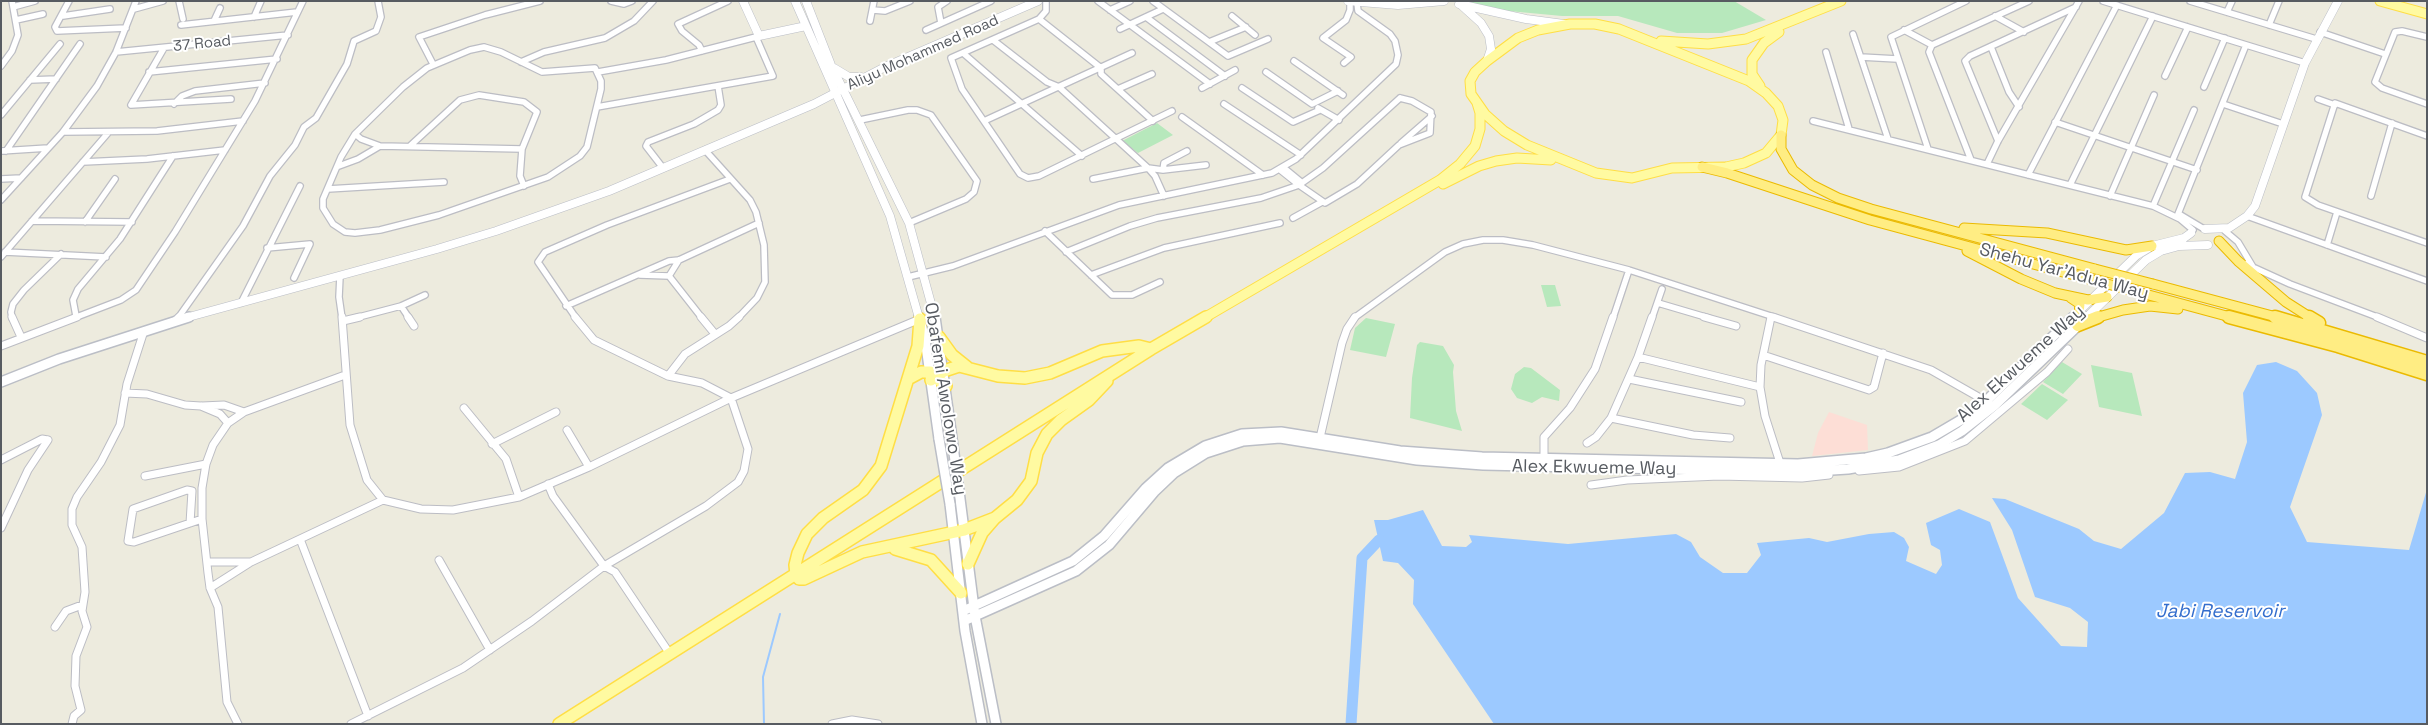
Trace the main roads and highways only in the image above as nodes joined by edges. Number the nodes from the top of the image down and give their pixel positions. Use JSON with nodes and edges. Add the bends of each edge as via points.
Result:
{"nodes":[{"id":1,"x":1840,"y":1,"type":"edge"},
{"id":2,"x":2380,"y":1,"type":"edge"},
{"id":3,"x":2398,"y":1,"type":"edge"},
{"id":4,"x":1452,"y":4,"type":"edge"},
{"id":5,"x":1466,"y":10,"type":"road end"},
{"id":6,"x":2427,"y":10,"type":"edge"},
{"id":7,"x":2427,"y":14,"type":"edge"},
{"id":8,"x":1807,"y":16,"type":"junction"},
{"id":9,"x":1636,"y":35,"type":"junction"},
{"id":10,"x":1766,"y":93,"type":"junction"},
{"id":11,"x":1477,"y":103,"type":"junction"},
{"id":12,"x":1781,"y":135,"type":"junction"},
{"id":13,"x":1576,"y":165,"type":"junction"},
{"id":14,"x":1702,"y":167,"type":"junction"},
{"id":15,"x":1406,"y":201,"type":"junction"},
{"id":16,"x":1921,"y":221,"type":"junction"},
{"id":17,"x":2223,"y":235,"type":"road end"},
{"id":18,"x":1935,"y":237,"type":"junction"},
{"id":19,"x":2152,"y":246,"type":"road end"},
{"id":20,"x":2070,"y":298,"type":"junction"},
{"id":21,"x":2123,"y":310,"type":"junction"},
{"id":22,"x":2079,"y":313,"type":"road end"},
{"id":23,"x":920,"y":319,"type":"road end"},
{"id":24,"x":2249,"y":321,"type":"junction"},
{"id":25,"x":2078,"y":326,"type":"road end"},
{"id":26,"x":939,"y":337,"type":"road end"},
{"id":27,"x":1151,"y":349,"type":"junction"},
{"id":28,"x":2388,"y":350,"type":"junction"},
{"id":29,"x":2427,"y":362,"type":"edge"},
{"id":30,"x":967,"y":367,"type":"junction"},
{"id":31,"x":1113,"y":374,"type":"junction"},
{"id":32,"x":2427,"y":374,"type":"edge"},
{"id":33,"x":936,"y":375,"type":"junction"},
{"id":34,"x":908,"y":379,"type":"junction"},
{"id":35,"x":946,"y":386,"type":"road end"},
{"id":36,"x":995,"y":518,"type":"junction"},
{"id":37,"x":884,"y":547,"type":"junction"},
{"id":38,"x":968,"y":564,"type":"road end"},
{"id":39,"x":796,"y":575,"type":"junction"},
{"id":40,"x":960,"y":593,"type":"road end"},
{"id":41,"x":974,"y":611,"type":"road end"},
{"id":42,"x":559,"y":724,"type":"edge"},
{"id":43,"x":996,"y":724,"type":"edge"}],
"edges":[{"from":1,"to":8,"type":"main road"},
{"from":2,"to":7,"type":"main road"},
{"from":3,"to":6,"type":"main road"},
{"from":4,"to":5,"type":"main road"},
{"from":8,"to":9,"type":"main road","via":[[1763,34],[1727,42],[1676,43]]},
{"from":8,"to":10,"type":"main road","via":[[1770,38],[1754,56],[1752,74]]},
{"from":9,"to":10,"type":"main road","via":[[1732,73]]},
{"from":9,"to":11,"type":"main road","via":[[1604,25],[1570,24],[1538,30],[1518,38],[1475,72],[1470,81],[1471,94]]},
{"from":10,"to":12,"type":"main road","via":[[1782,113]]},
{"from":11,"to":13,"type":"main road","via":[[1493,122],[1514,138]]},
{"from":11,"to":15,"type":"main road","via":[[1480,129],[1468,155],[1453,171]]},
{"from":12,"to":14,"type":"main road","via":[[1766,153],[1752,161],[1726,167]]},
{"from":12,"to":16,"type":"highway","name":"Shehu Yar'Adua Way","via":[[1781,149],[1788,163],[1812,185],[1853,203]]},
{"from":13,"to":14,"type":"main road","via":[[1606,176],[1623,178],[1672,168]]},
{"from":13,"to":15,"type":"main road","via":[[1538,158],[1496,161]]},
{"from":14,"to":18,"type":"highway","name":"Shehu Yar'Adua Way"},
{"from":15,"to":27,"type":"main road"},
{"from":16,"to":19,"type":"highway","via":[[2047,233],[2126,250]]},
{"from":16,"to":28,"type":"highway","name":"Shehu Yar'Adua Way","bridge":true},
{"from":17,"to":28,"type":"highway","via":[[2238,261],[2307,317]]},
{"from":18,"to":20,"type":"highway","via":[[2021,279]]},
{"from":18,"to":24,"type":"highway","name":"Shehu Yar'Adua Way","bridge":true},
{"from":20,"to":21,"type":"highway","via":[[2100,298]]},
{"from":20,"to":22,"type":"highway","via":[[2080,304]]},
{"from":21,"to":24,"type":"highway","via":[[2161,307]]},
{"from":21,"to":25,"type":"highway"},
{"from":23,"to":34,"type":"main road","via":[[919,339]]},
{"from":24,"to":32,"type":"highway","name":"Shehu Yar'Adua Way"},
{"from":26,"to":30,"type":"main road"},
{"from":27,"to":30,"type":"main road","via":[[1144,346],[1102,351],[1050,373],[1024,378],[998,376]]},
{"from":27,"to":31,"type":"main road"},
{"from":28,"to":29,"type":"highway","name":"Shehu Yar'Adua Way"},
{"from":30,"to":33,"type":"main road","via":[[959,366]]},
{"from":31,"to":36,"type":"main road","via":[[1089,400],[1052,427],[1041,444],[1025,491]]},
{"from":31,"to":39,"type":"main road"},
{"from":33,"to":34,"type":"main road","via":[[921,372]]},
{"from":33,"to":35,"type":"main road"},
{"from":34,"to":39,"type":"main road","via":[[882,466],[859,494],[823,518],[807,534],[798,553]]},
{"from":36,"to":37,"type":"main road","via":[[958,531]]},
{"from":36,"to":38,"type":"main road","via":[[977,543]]},
{"from":37,"to":39,"type":"main road","via":[[850,557],[804,579]]},
{"from":37,"to":40,"type":"main road","via":[[932,560]]},
{"from":39,"to":42,"type":"main road"},
{"from":41,"to":43,"type":"main road","name":"Obafemi Awolowo Way"}]}
